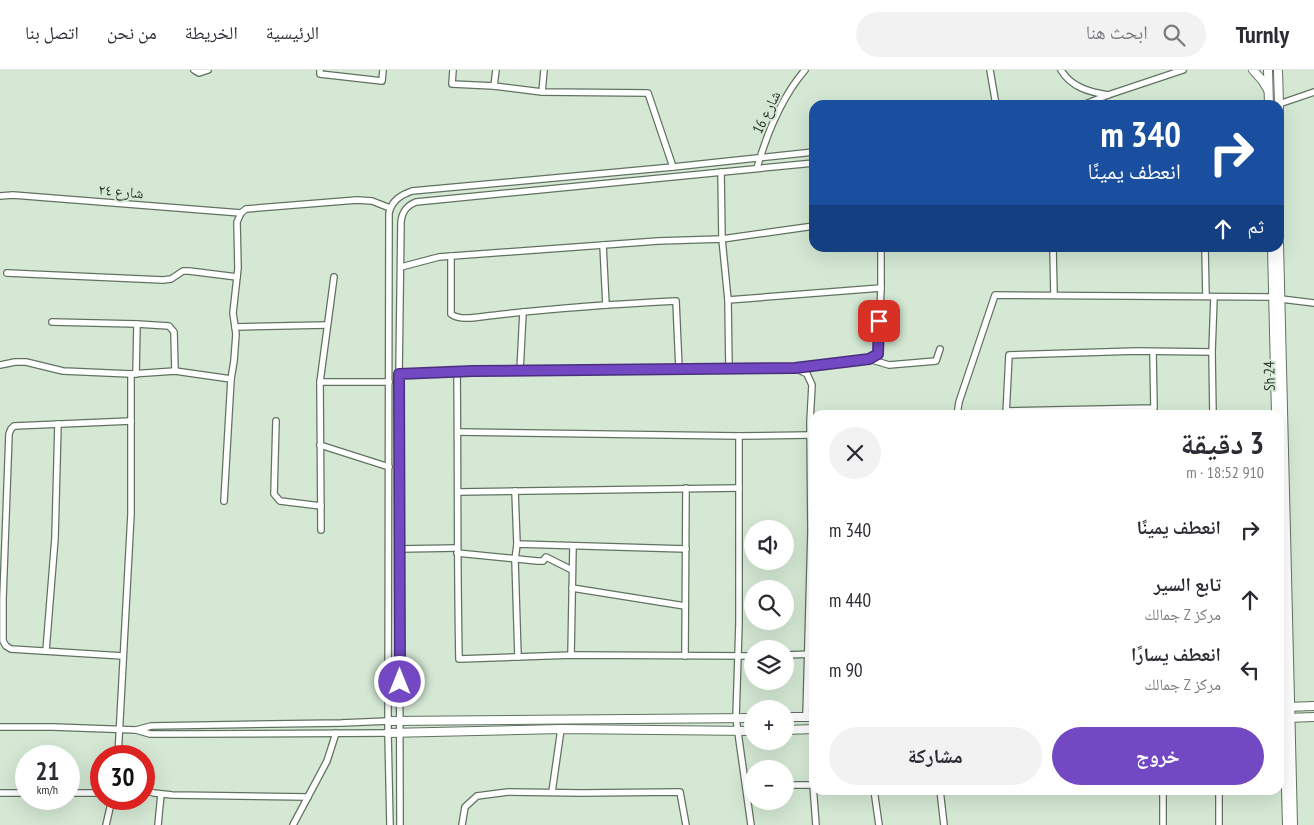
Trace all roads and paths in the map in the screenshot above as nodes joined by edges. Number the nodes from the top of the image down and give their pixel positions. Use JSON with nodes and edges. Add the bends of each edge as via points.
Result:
{"nodes":[{"id":1,"x":194,"y":70,"type":"edge"},
{"id":2,"x":208,"y":70,"type":"edge"},
{"id":3,"x":320,"y":70,"type":"edge"},
{"id":4,"x":383,"y":70,"type":"edge"},
{"id":5,"x":453,"y":70,"type":"edge"},
{"id":6,"x":496,"y":70,"type":"edge"},
{"id":7,"x":544,"y":70,"type":"edge"},
{"id":8,"x":806,"y":70,"type":"edge"},
{"id":9,"x":990,"y":70,"type":"edge"},
{"id":10,"x":1061,"y":70,"type":"edge"},
{"id":11,"x":1183,"y":70,"type":"edge"},
{"id":12,"x":1253,"y":70,"type":"edge"},
{"id":13,"x":1268,"y":70,"type":"edge"},
{"id":14,"x":1278,"y":70,"type":"edge"},
{"id":15,"x":494,"y":86,"type":"junction"},
{"id":16,"x":542,"y":92,"type":"junction"},
{"id":17,"x":1314,"y":92,"type":"edge"},
{"id":18,"x":1269,"y":93,"type":"junction"},
{"id":19,"x":1108,"y":95,"type":"junction"},
{"id":20,"x":995,"y":100,"type":"edge"},
{"id":21,"x":1096,"y":100,"type":"edge"},
{"id":22,"x":1269,"y":100,"type":"edge"},
{"id":23,"x":1279,"y":100,"type":"edge"},
{"id":24,"x":1284,"y":102,"type":"edge"},
{"id":25,"x":809,"y":153,"type":"edge"},
{"id":26,"x":760,"y":158,"type":"junction"},
{"id":27,"x":809,"y":163,"type":"edge"},
{"id":28,"x":673,"y":167,"type":"junction"},
{"id":29,"x":757,"y":168,"type":"junction"},
{"id":30,"x":721,"y":172,"type":"junction"},
{"id":31,"x":0,"y":196,"type":"edge"},
{"id":32,"x":390,"y":208,"type":"junction"},
{"id":33,"x":241,"y":213,"type":"junction"},
{"id":34,"x":809,"y":227,"type":"edge"},
{"id":35,"x":722,"y":239,"type":"junction"},
{"id":36,"x":603,"y":245,"type":"junction"},
{"id":37,"x":881,"y":252,"type":"edge"},
{"id":38,"x":1053,"y":252,"type":"edge"},
{"id":39,"x":1205,"y":252,"type":"edge"},
{"id":40,"x":1272,"y":252,"type":"edge"},
{"id":41,"x":1279,"y":252,"type":"edge"},
{"id":42,"x":450,"y":256,"type":"junction"},
{"id":43,"x":401,"y":267,"type":"junction"},
{"id":44,"x":7,"y":273,"type":"dead end"},
{"id":45,"x":237,"y":277,"type":"junction"},
{"id":46,"x":334,"y":277,"type":"dead end"},
{"id":47,"x":881,"y":288,"type":"junction"},
{"id":48,"x":1054,"y":295,"type":"junction"},
{"id":49,"x":1206,"y":296,"type":"junction"},
{"id":50,"x":1214,"y":296,"type":"junction"},
{"id":51,"x":1277,"y":298,"type":"junction"},
{"id":52,"x":728,"y":300,"type":"junction"},
{"id":53,"x":1314,"y":303,"type":"edge"},
{"id":54,"x":606,"y":305,"type":"junction"},
{"id":55,"x":523,"y":312,"type":"junction"},
{"id":56,"x":52,"y":322,"type":"dead end"},
{"id":57,"x":137,"y":324,"type":"junction"},
{"id":58,"x":327,"y":325,"type":"junction"},
{"id":59,"x":235,"y":328,"type":"junction"},
{"id":60,"x":940,"y":349,"type":"dead end"},
{"id":61,"x":1153,"y":352,"type":"junction"},
{"id":62,"x":1212,"y":352,"type":"junction"},
{"id":63,"x":869,"y":359,"type":"junction"},
{"id":64,"x":0,"y":365,"type":"edge"},
{"id":65,"x":795,"y":368,"type":"junction"},
{"id":66,"x":679,"y":369,"type":"junction"},
{"id":67,"x":730,"y":369,"type":"junction"},
{"id":68,"x":174,"y":371,"type":"junction"},
{"id":69,"x":457,"y":371,"type":"junction"},
{"id":70,"x":520,"y":371,"type":"junction"},
{"id":71,"x":133,"y":374,"type":"junction"},
{"id":72,"x":399,"y":374,"type":"junction"},
{"id":73,"x":231,"y":379,"type":"junction"},
{"id":74,"x":320,"y":382,"type":"junction"},
{"id":75,"x":389,"y":382,"type":"junction"},
{"id":76,"x":1154,"y":408,"type":"joint"},
{"id":77,"x":811,"y":410,"type":"edge"},
{"id":78,"x":957,"y":410,"type":"edge"},
{"id":79,"x":1006,"y":410,"type":"edge"},
{"id":80,"x":1095,"y":410,"type":"edge"},
{"id":81,"x":1213,"y":410,"type":"edge"},
{"id":82,"x":1276,"y":410,"type":"edge"},
{"id":83,"x":1280,"y":410,"type":"edge"},
{"id":84,"x":131,"y":421,"type":"junction"},
{"id":85,"x":276,"y":421,"type":"dead end"},
{"id":86,"x":58,"y":424,"type":"junction"},
{"id":87,"x":458,"y":432,"type":"junction"},
{"id":88,"x":809,"y":435,"type":"edge"},
{"id":89,"x":739,"y":436,"type":"junction"},
{"id":90,"x":320,"y":445,"type":"junction"},
{"id":91,"x":389,"y":468,"type":"junction"},
{"id":92,"x":686,"y":488,"type":"junction"},
{"id":93,"x":739,"y":488,"type":"junction"},
{"id":94,"x":515,"y":491,"type":"junction"},
{"id":95,"x":459,"y":492,"type":"junction"},
{"id":96,"x":224,"y":501,"type":"dead end"},
{"id":97,"x":321,"y":506,"type":"junction"},
{"id":98,"x":3,"y":509,"type":"edge"},
{"id":99,"x":321,"y":530,"type":"dead end"},
{"id":100,"x":517,"y":544,"type":"junction"},
{"id":101,"x":572,"y":546,"type":"junction"},
{"id":102,"x":399,"y":549,"type":"junction"},
{"id":103,"x":686,"y":549,"type":"junction"},
{"id":104,"x":457,"y":550,"type":"junction"},
{"id":105,"x":514,"y":560,"type":"junction"},
{"id":106,"x":572,"y":570,"type":"junction"},
{"id":107,"x":572,"y":588,"type":"junction"},
{"id":108,"x":685,"y":606,"type":"junction"},
{"id":109,"x":46,"y":651,"type":"junction"},
{"id":110,"x":809,"y":654,"type":"edge"},
{"id":111,"x":794,"y":655,"type":"edge"},
{"id":112,"x":123,"y":656,"type":"junction"},
{"id":113,"x":571,"y":656,"type":"junction"},
{"id":114,"x":685,"y":656,"type":"junction"},
{"id":115,"x":738,"y":656,"type":"junction"},
{"id":116,"x":744,"y":656,"type":"edge"},
{"id":117,"x":518,"y":657,"type":"junction"},
{"id":118,"x":1314,"y":706,"type":"edge"},
{"id":119,"x":1284,"y":707,"type":"edge"},
{"id":120,"x":809,"y":717,"type":"edge"},
{"id":121,"x":1314,"y":717,"type":"edge"},
{"id":122,"x":736,"y":718,"type":"junction"},
{"id":123,"x":744,"y":718,"type":"edge"},
{"id":124,"x":794,"y":718,"type":"edge"},
{"id":125,"x":1285,"y":718,"type":"edge"},
{"id":126,"x":400,"y":720,"type":"junction"},
{"id":127,"x":389,"y":721,"type":"junction"},
{"id":128,"x":0,"y":727,"type":"edge"},
{"id":129,"x":119,"y":729,"type":"junction"},
{"id":130,"x":560,"y":729,"type":"junction"},
{"id":131,"x":809,"y":729,"type":"edge"},
{"id":132,"x":136,"y":730,"type":"junction"},
{"id":133,"x":794,"y":730,"type":"edge"},
{"id":134,"x":738,"y":731,"type":"junction"},
{"id":135,"x":744,"y":731,"type":"edge"},
{"id":136,"x":336,"y":733,"type":"junction"},
{"id":137,"x":388,"y":733,"type":"junction"},
{"id":138,"x":400,"y":733,"type":"junction"},
{"id":139,"x":1284,"y":739,"type":"edge"},
{"id":140,"x":118,"y":745,"type":"edge"},
{"id":141,"x":744,"y":761,"type":"edge"},
{"id":142,"x":794,"y":785,"type":"edge"},
{"id":143,"x":809,"y":785,"type":"edge"},
{"id":144,"x":552,"y":792,"type":"junction"},
{"id":145,"x":0,"y":793,"type":"edge"},
{"id":146,"x":15,"y":793,"type":"edge"},
{"id":147,"x":155,"y":793,"type":"edge"},
{"id":148,"x":161,"y":794,"type":"junction"},
{"id":149,"x":814,"y":795,"type":"edge"},
{"id":150,"x":875,"y":795,"type":"edge"},
{"id":151,"x":941,"y":795,"type":"edge"},
{"id":152,"x":1163,"y":795,"type":"edge"},
{"id":153,"x":1219,"y":795,"type":"edge"},
{"id":154,"x":1284,"y":795,"type":"edge"},
{"id":155,"x":308,"y":797,"type":"junction"},
{"id":156,"x":109,"y":810,"type":"edge"},
{"id":157,"x":750,"y":810,"type":"edge"},
{"id":158,"x":106,"y":825,"type":"edge"},
{"id":159,"x":158,"y":825,"type":"edge"},
{"id":160,"x":293,"y":825,"type":"edge"},
{"id":161,"x":390,"y":825,"type":"edge"},
{"id":162,"x":400,"y":825,"type":"edge"},
{"id":163,"x":462,"y":825,"type":"edge"},
{"id":164,"x":686,"y":825,"type":"edge"},
{"id":165,"x":751,"y":825,"type":"edge"},
{"id":166,"x":816,"y":825,"type":"edge"},
{"id":167,"x":879,"y":825,"type":"edge"},
{"id":168,"x":944,"y":825,"type":"edge"},
{"id":169,"x":1163,"y":825,"type":"edge"},
{"id":170,"x":1219,"y":825,"type":"edge"},
{"id":171,"x":1287,"y":825,"type":"edge"},
{"id":172,"x":1293,"y":825,"type":"edge"}],
"edges":[{"from":1,"to":2,"type":"street"},
{"from":3,"to":4,"type":"street","via":[[320,74],[382,81]]},
{"from":5,"to":15,"type":"street","via":[[452,84]]},
{"from":6,"to":15,"type":"street"},
{"from":7,"to":16,"type":"street"},
{"from":8,"to":26,"type":"street","name":"شارع 16","via":[[778,111]]},
{"from":9,"to":20,"type":"street"},
{"from":10,"to":19,"type":"street","via":[[1084,90]]},
{"from":11,"to":19,"type":"street"},
{"from":12,"to":18,"type":"street"},
{"from":13,"to":18,"type":"street"},
{"from":14,"to":23,"type":"street"},
{"from":15,"to":16,"type":"street"},
{"from":16,"to":28,"type":"street","via":[[648,93]]},
{"from":17,"to":24,"type":"street"},
{"from":18,"to":22,"type":"street"},
{"from":19,"to":21,"type":"street"},
{"from":25,"to":26,"type":"street"},
{"from":26,"to":28,"type":"street"},
{"from":26,"to":29,"type":"street","name":"شارع 16"},
{"from":27,"to":29,"type":"street"},
{"from":28,"to":32,"type":"street","via":[[412,192],[397,199]]},
{"from":29,"to":30,"type":"street"},
{"from":30,"to":35,"type":"street"},
{"from":30,"to":43,"type":"street","via":[[416,202],[405,208],[402,215]]},
{"from":31,"to":33,"type":"street","name":"شارع ٢٤"},
{"from":32,"to":33,"type":"street","name":"شارع ٢٤","via":[[372,201],[357,200],[246,209]]},
{"from":32,"to":75,"type":"street"},
{"from":33,"to":45,"type":"street","via":[[237,222]]},
{"from":34,"to":35,"type":"street"},
{"from":35,"to":36,"type":"street"},
{"from":35,"to":52,"type":"street"},
{"from":36,"to":42,"type":"street"},
{"from":36,"to":54,"type":"street"},
{"from":37,"to":47,"type":"street"},
{"from":38,"to":48,"type":"street"},
{"from":39,"to":49,"type":"street"},
{"from":40,"to":51,"type":"street","name":"Sh 24"},
{"from":41,"to":51,"type":"street","name":"Sh 24"},
{"from":42,"to":43,"type":"street"},
{"from":42,"to":55,"type":"street","via":[[450,314],[453,317],[463,319]]},
{"from":43,"to":72,"type":"street"},
{"from":44,"to":45,"type":"street","via":[[163,280],[190,271]]},
{"from":45,"to":59,"type":"street","via":[[233,314]]},
{"from":46,"to":58,"type":"street"},
{"from":47,"to":52,"type":"street"},
{"from":47,"to":63,"type":"street","via":[[878,354]]},
{"from":48,"to":49,"type":"street"},
{"from":48,"to":78,"type":"street","via":[[995,294]]},
{"from":49,"to":50,"type":"street"},
{"from":50,"to":51,"type":"street"},
{"from":50,"to":62,"type":"street"},
{"from":51,"to":53,"type":"street"},
{"from":51,"to":82,"type":"street","name":"Sh 24"},
{"from":51,"to":83,"type":"street","name":"Sh 24"},
{"from":52,"to":67,"type":"street"},
{"from":54,"to":55,"type":"street"},
{"from":54,"to":66,"type":"street","via":[[676,301]]},
{"from":55,"to":70,"type":"street"},
{"from":56,"to":57,"type":"street"},
{"from":57,"to":68,"type":"street","via":[[173,329]]},
{"from":57,"to":71,"type":"street"},
{"from":58,"to":59,"type":"street"},
{"from":58,"to":74,"type":"street"},
{"from":59,"to":73,"type":"street"},
{"from":60,"to":63,"type":"street","via":[[936,361],[889,365]]},
{"from":61,"to":62,"type":"street"},
{"from":61,"to":76,"type":"street"},
{"from":61,"to":79,"type":"street","via":[[1009,355]]},
{"from":62,"to":81,"type":"street"},
{"from":63,"to":65,"type":"street"},
{"from":64,"to":71,"type":"street","via":[[26,362],[63,371]]},
{"from":65,"to":67,"type":"street"},
{"from":65,"to":77,"type":"street","via":[[807,374],[812,385]]},
{"from":66,"to":67,"type":"street"},
{"from":66,"to":70,"type":"street"},
{"from":68,"to":71,"type":"street"},
{"from":68,"to":73,"type":"street"},
{"from":69,"to":70,"type":"street"},
{"from":69,"to":72,"type":"street"},
{"from":69,"to":87,"type":"street"},
{"from":71,"to":84,"type":"street"},
{"from":72,"to":102,"type":"street"},
{"from":73,"to":96,"type":"street"},
{"from":74,"to":75,"type":"street"},
{"from":74,"to":90,"type":"street"},
{"from":75,"to":91,"type":"street"},
{"from":76,"to":80,"type":"street"},
{"from":84,"to":86,"type":"street"},
{"from":84,"to":112,"type":"street","via":[[131,514]]},
{"from":85,"to":97,"type":"street","via":[[274,494],[280,501]]},
{"from":86,"to":98,"type":"street","via":[[14,426],[11,429]]},
{"from":86,"to":109,"type":"street","via":[[56,530]]},
{"from":87,"to":89,"type":"street"},
{"from":87,"to":95,"type":"street"},
{"from":88,"to":89,"type":"street"},
{"from":89,"to":93,"type":"street"},
{"from":90,"to":91,"type":"street"},
{"from":90,"to":97,"type":"street"},
{"from":91,"to":127,"type":"street"},
{"from":92,"to":93,"type":"street"},
{"from":92,"to":94,"type":"street"},
{"from":92,"to":103,"type":"street"},
{"from":93,"to":115,"type":"street"},
{"from":94,"to":95,"type":"street"},
{"from":94,"to":100,"type":"street"},
{"from":95,"to":104,"type":"street"},
{"from":97,"to":99,"type":"street"},
{"from":98,"to":109,"type":"street","via":[[3,641],[11,648]]},
{"from":100,"to":101,"type":"street"},
{"from":100,"to":105,"type":"street"},
{"from":101,"to":103,"type":"street"},
{"from":101,"to":106,"type":"street"},
{"from":102,"to":104,"type":"street"},
{"from":102,"to":126,"type":"street"},
{"from":103,"to":108,"type":"street"},
{"from":104,"to":105,"type":"street"},
{"from":104,"to":117,"type":"street","via":[[459,659]]},
{"from":105,"to":106,"type":"street","via":[[542,561],[546,557]]},
{"from":105,"to":117,"type":"street"},
{"from":106,"to":107,"type":"street"},
{"from":107,"to":108,"type":"street"},
{"from":107,"to":113,"type":"street"},
{"from":108,"to":114,"type":"street"},
{"from":109,"to":112,"type":"street"},
{"from":110,"to":111,"type":"street"},
{"from":112,"to":129,"type":"street"},
{"from":113,"to":114,"type":"street"},
{"from":113,"to":117,"type":"street"},
{"from":114,"to":115,"type":"street"},
{"from":115,"to":116,"type":"street"},
{"from":115,"to":122,"type":"street"},
{"from":118,"to":119,"type":"street"},
{"from":119,"to":125,"type":"street","name":"Sh 24"},
{"from":120,"to":124,"type":"street"},
{"from":121,"to":125,"type":"street"},
{"from":122,"to":123,"type":"street"},
{"from":122,"to":126,"type":"street"},
{"from":122,"to":134,"type":"street"},
{"from":125,"to":139,"type":"street","name":"Sh 24"},
{"from":125,"to":172,"type":"street"},
{"from":126,"to":127,"type":"street"},
{"from":126,"to":138,"type":"street"},
{"from":127,"to":132,"type":"street","via":[[150,726]]},
{"from":127,"to":137,"type":"street"},
{"from":128,"to":129,"type":"street"},
{"from":129,"to":132,"type":"street"},
{"from":129,"to":140,"type":"street"},
{"from":130,"to":134,"type":"street"},
{"from":130,"to":138,"type":"street"},
{"from":130,"to":144,"type":"street"},
{"from":131,"to":133,"type":"street"},
{"from":132,"to":136,"type":"street","via":[[150,734]]},
{"from":134,"to":135,"type":"street"},
{"from":134,"to":141,"type":"street"},
{"from":136,"to":137,"type":"street"},
{"from":136,"to":155,"type":"street","via":[[327,761]]},
{"from":137,"to":138,"type":"street"},
{"from":137,"to":161,"type":"street"},
{"from":138,"to":162,"type":"street"},
{"from":142,"to":143,"type":"street"},
{"from":144,"to":163,"type":"street","via":[[477,796],[465,807]]},
{"from":144,"to":164,"type":"street","via":[[680,792]]},
{"from":145,"to":146,"type":"street"},
{"from":147,"to":148,"type":"street"},
{"from":148,"to":155,"type":"street"},
{"from":148,"to":159,"type":"street"},
{"from":149,"to":166,"type":"street"},
{"from":150,"to":167,"type":"street"},
{"from":151,"to":168,"type":"street"},
{"from":152,"to":169,"type":"street"},
{"from":153,"to":170,"type":"street"},
{"from":154,"to":171,"type":"street","name":"Sh 24"},
{"from":155,"to":160,"type":"street"},
{"from":156,"to":158,"type":"street"},
{"from":157,"to":165,"type":"street"}]}
